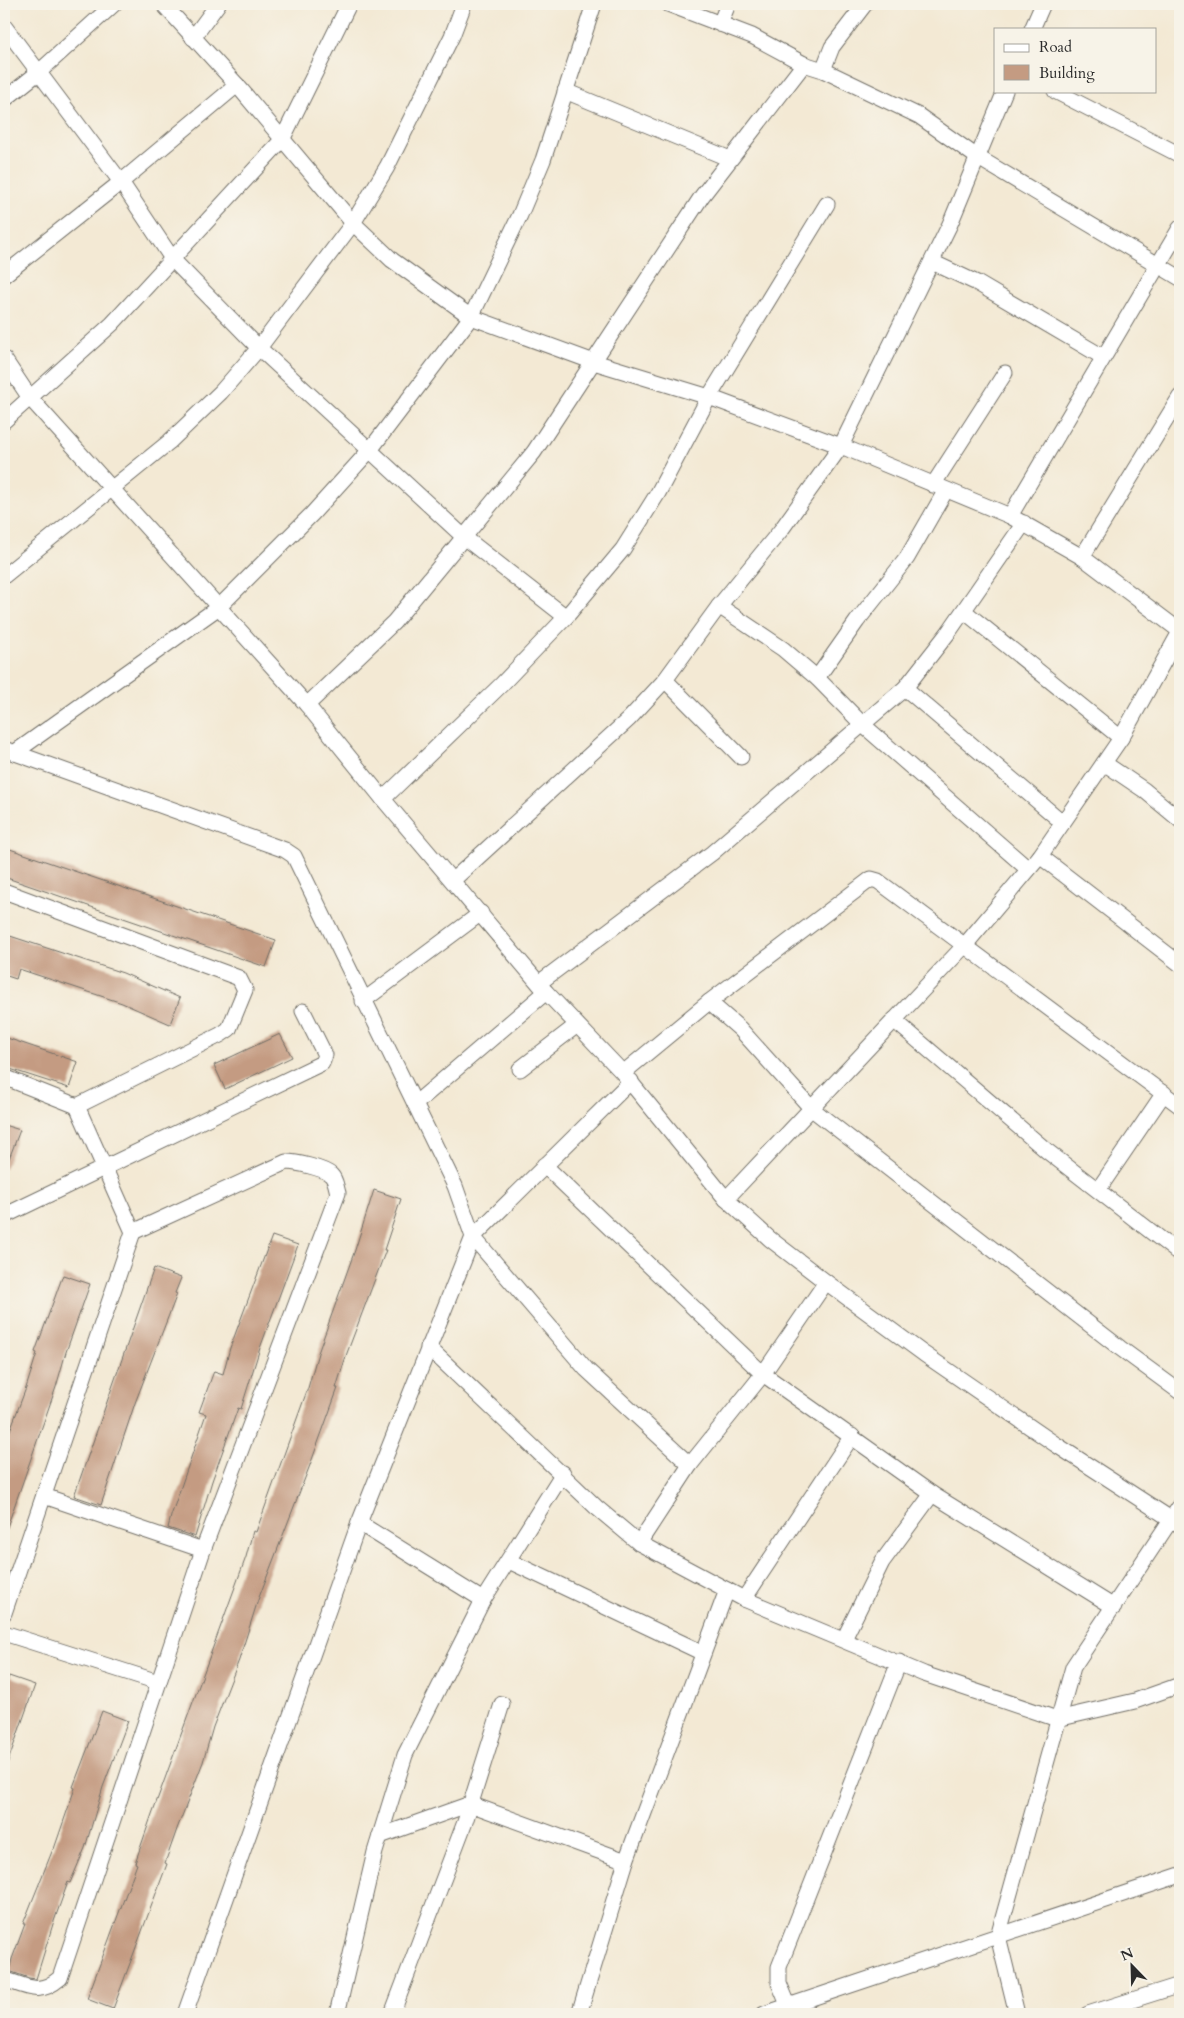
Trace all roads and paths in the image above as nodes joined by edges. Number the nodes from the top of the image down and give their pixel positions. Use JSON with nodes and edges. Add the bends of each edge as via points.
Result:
{"nodes":[{"id":1,"x":114,"y":4,"type":"edge"},
{"id":2,"x":163,"y":4,"type":"edge"},
{"id":3,"x":218,"y":4,"type":"edge"},
{"id":4,"x":349,"y":4,"type":"edge"},
{"id":5,"x":464,"y":4,"type":"edge"},
{"id":6,"x":594,"y":4,"type":"edge"},
{"id":7,"x":668,"y":4,"type":"edge"},
{"id":8,"x":728,"y":4,"type":"edge"},
{"id":9,"x":865,"y":4,"type":"edge"},
{"id":10,"x":1043,"y":4,"type":"edge"},
{"id":11,"x":720,"y":24,"type":"junction"},
{"id":12,"x":4,"y":26,"type":"edge"},
{"id":13,"x":1032,"y":28,"type":"edge"},
{"id":14,"x":193,"y":38,"type":"junction"},
{"id":15,"x":804,"y":64,"type":"junction"},
{"id":16,"x":823,"y":70,"type":"junction"},
{"id":17,"x":39,"y":72,"type":"junction"},
{"id":18,"x":237,"y":85,"type":"junction"},
{"id":19,"x":565,"y":91,"type":"junction"},
{"id":20,"x":1005,"y":92,"type":"edge"},
{"id":21,"x":1057,"y":92,"type":"edge"},
{"id":22,"x":4,"y":100,"type":"edge"},
{"id":23,"x":282,"y":140,"type":"junction"},
{"id":24,"x":1180,"y":155,"type":"edge"},
{"id":25,"x":977,"y":157,"type":"junction"},
{"id":26,"x":730,"y":159,"type":"junction"},
{"id":27,"x":121,"y":182,"type":"junction"},
{"id":28,"x":827,"y":204,"type":"dead end"},
{"id":29,"x":353,"y":223,"type":"junction"},
{"id":30,"x":1180,"y":228,"type":"edge"},
{"id":31,"x":173,"y":260,"type":"junction"},
{"id":32,"x":932,"y":262,"type":"junction"},
{"id":33,"x":1159,"y":265,"type":"junction"},
{"id":34,"x":4,"y":276,"type":"edge"},
{"id":35,"x":1180,"y":278,"type":"edge"},
{"id":36,"x":471,"y":317,"type":"junction"},
{"id":37,"x":259,"y":348,"type":"junction"},
{"id":38,"x":1104,"y":357,"type":"junction"},
{"id":39,"x":4,"y":359,"type":"edge"},
{"id":40,"x":594,"y":362,"type":"junction"},
{"id":41,"x":1005,"y":373,"type":"dead end"},
{"id":42,"x":709,"y":397,"type":"junction"},
{"id":43,"x":1180,"y":397,"type":"edge"},
{"id":44,"x":30,"y":398,"type":"junction"},
{"id":45,"x":4,"y":421,"type":"edge"},
{"id":46,"x":841,"y":446,"type":"junction"},
{"id":47,"x":370,"y":450,"type":"junction"},
{"id":48,"x":939,"y":487,"type":"junction"},
{"id":49,"x":112,"y":490,"type":"junction"},
{"id":50,"x":1010,"y":516,"type":"junction"},
{"id":51,"x":1024,"y":523,"type":"junction"},
{"id":52,"x":465,"y":538,"type":"junction"},
{"id":53,"x":1082,"y":557,"type":"junction"},
{"id":54,"x":4,"y":576,"type":"edge"},
{"id":55,"x":719,"y":606,"type":"junction"},
{"id":56,"x":219,"y":607,"type":"junction"},
{"id":57,"x":964,"y":611,"type":"junction"},
{"id":58,"x":566,"y":618,"type":"junction"},
{"id":59,"x":1180,"y":632,"type":"edge"},
{"id":60,"x":817,"y":678,"type":"junction"},
{"id":61,"x":665,"y":680,"type":"junction"},
{"id":62,"x":905,"y":688,"type":"junction"},
{"id":63,"x":308,"y":705,"type":"junction"},
{"id":64,"x":862,"y":724,"type":"junction"},
{"id":65,"x":1121,"y":738,"type":"junction"},
{"id":66,"x":9,"y":751,"type":"edge"},
{"id":67,"x":741,"y":757,"type":"dead end"},
{"id":68,"x":1104,"y":763,"type":"junction"},
{"id":69,"x":383,"y":798,"type":"junction"},
{"id":70,"x":1180,"y":820,"type":"edge"},
{"id":71,"x":1062,"y":822,"type":"junction"},
{"id":72,"x":1040,"y":856,"type":"junction"},
{"id":73,"x":1028,"y":869,"type":"junction"},
{"id":74,"x":453,"y":880,"type":"junction"},
{"id":75,"x":4,"y":890,"type":"edge"},
{"id":76,"x":481,"y":914,"type":"junction"},
{"id":77,"x":965,"y":945,"type":"junction"},
{"id":78,"x":1180,"y":964,"type":"edge"},
{"id":79,"x":543,"y":988,"type":"junction"},
{"id":80,"x":364,"y":1001,"type":"junction"},
{"id":81,"x":709,"y":1002,"type":"junction"},
{"id":82,"x":303,"y":1011,"type":"dead end"},
{"id":83,"x":894,"y":1020,"type":"junction"},
{"id":84,"x":577,"y":1025,"type":"junction"},
{"id":85,"x":520,"y":1070,"type":"dead end"},
{"id":86,"x":4,"y":1077,"type":"edge"},
{"id":87,"x":627,"y":1077,"type":"junction"},
{"id":88,"x":1164,"y":1093,"type":"junction"},
{"id":89,"x":415,"y":1104,"type":"junction"},
{"id":90,"x":77,"y":1106,"type":"junction"},
{"id":91,"x":1180,"y":1106,"type":"edge"},
{"id":92,"x":812,"y":1109,"type":"junction"},
{"id":93,"x":544,"y":1165,"type":"junction"},
{"id":94,"x":104,"y":1169,"type":"junction"},
{"id":95,"x":1098,"y":1190,"type":"junction"},
{"id":96,"x":726,"y":1199,"type":"junction"},
{"id":97,"x":4,"y":1216,"type":"edge"},
{"id":98,"x":133,"y":1232,"type":"junction"},
{"id":99,"x":472,"y":1237,"type":"junction"},
{"id":100,"x":1180,"y":1254,"type":"edge"},
{"id":101,"x":826,"y":1282,"type":"junction"},
{"id":102,"x":428,"y":1346,"type":"junction"},
{"id":103,"x":763,"y":1374,"type":"junction"},
{"id":104,"x":1180,"y":1392,"type":"edge"},
{"id":105,"x":852,"y":1436,"type":"junction"},
{"id":106,"x":690,"y":1465,"type":"junction"},
{"id":107,"x":563,"y":1473,"type":"junction"},
{"id":108,"x":932,"y":1494,"type":"junction"},
{"id":109,"x":44,"y":1496,"type":"junction"},
{"id":110,"x":1180,"y":1506,"type":"edge"},
{"id":111,"x":1175,"y":1522,"type":"edge"},
{"id":112,"x":359,"y":1524,"type":"junction"},
{"id":113,"x":639,"y":1543,"type":"junction"},
{"id":114,"x":203,"y":1550,"type":"junction"},
{"id":115,"x":509,"y":1561,"type":"junction"},
{"id":116,"x":727,"y":1590,"type":"junction"},
{"id":117,"x":744,"y":1599,"type":"junction"},
{"id":118,"x":483,"y":1600,"type":"junction"},
{"id":119,"x":1114,"y":1607,"type":"junction"},
{"id":120,"x":4,"y":1613,"type":"edge"},
{"id":121,"x":4,"y":1634,"type":"edge"},
{"id":122,"x":844,"y":1639,"type":"junction"},
{"id":123,"x":702,"y":1653,"type":"junction"},
{"id":124,"x":898,"y":1662,"type":"junction"},
{"id":125,"x":158,"y":1682,"type":"junction"},
{"id":126,"x":1180,"y":1685,"type":"edge"},
{"id":127,"x":502,"y":1704,"type":"dead end"},
{"id":128,"x":1057,"y":1718,"type":"junction"},
{"id":129,"x":470,"y":1804,"type":"junction"},
{"id":130,"x":380,"y":1836,"type":"junction"},
{"id":131,"x":626,"y":1861,"type":"junction"},
{"id":132,"x":1180,"y":1875,"type":"edge"},
{"id":133,"x":998,"y":1936,"type":"junction"},
{"id":134,"x":4,"y":1979,"type":"edge"},
{"id":135,"x":1180,"y":1985,"type":"edge"},
{"id":136,"x":789,"y":2007,"type":"junction"},
{"id":137,"x":185,"y":2014,"type":"edge"},
{"id":138,"x":337,"y":2014,"type":"edge"},
{"id":139,"x":392,"y":2014,"type":"edge"},
{"id":140,"x":578,"y":2014,"type":"edge"},
{"id":141,"x":764,"y":2014,"type":"edge"},
{"id":142,"x":1017,"y":2014,"type":"edge"},
{"id":143,"x":1088,"y":2014,"type":"edge"}],
"edges":[{"from":1,"to":17,"type":"street"},
{"from":2,"to":14,"type":"street"},
{"from":3,"to":14,"type":"street"},
{"from":4,"to":23,"type":"street"},
{"from":5,"to":29,"type":"street","via":[[452,36],[387,168]]},
{"from":6,"to":19,"type":"street"},
{"from":7,"to":11,"type":"street"},
{"from":8,"to":11,"type":"street"},
{"from":9,"to":16,"type":"street","via":[[832,46]]},
{"from":10,"to":13,"type":"street"},
{"from":11,"to":15,"type":"street","via":[[752,36]]},
{"from":12,"to":17,"type":"street"},
{"from":14,"to":18,"type":"street"},
{"from":15,"to":16,"type":"street"},
{"from":15,"to":26,"type":"street"},
{"from":16,"to":25,"type":"street","via":[[919,116]]},
{"from":17,"to":22,"type":"street"},
{"from":17,"to":27,"type":"street"},
{"from":18,"to":23,"type":"street"},
{"from":18,"to":27,"type":"street"},
{"from":19,"to":26,"type":"street"},
{"from":19,"to":36,"type":"street","via":[[543,160],[520,216]]},
{"from":20,"to":25,"type":"street"},
{"from":21,"to":24,"type":"street"},
{"from":23,"to":29,"type":"street"},
{"from":23,"to":31,"type":"street"},
{"from":25,"to":32,"type":"street"},
{"from":25,"to":33,"type":"street"},
{"from":26,"to":40,"type":"street","via":[[702,196]]},
{"from":27,"to":31,"type":"street"},
{"from":27,"to":34,"type":"street"},
{"from":28,"to":42,"type":"street"},
{"from":29,"to":36,"type":"street","via":[[392,260]]},
{"from":29,"to":37,"type":"street"},
{"from":30,"to":33,"type":"street"},
{"from":31,"to":37,"type":"street"},
{"from":31,"to":44,"type":"street","via":[[112,324]]},
{"from":32,"to":38,"type":"street","via":[[977,283]]},
{"from":32,"to":46,"type":"street"},
{"from":33,"to":35,"type":"street"},
{"from":33,"to":38,"type":"street"},
{"from":36,"to":40,"type":"street"},
{"from":36,"to":47,"type":"street"},
{"from":37,"to":47,"type":"street"},
{"from":37,"to":49,"type":"street","via":[[221,392]]},
{"from":38,"to":50,"type":"street"},
{"from":39,"to":44,"type":"street"},
{"from":40,"to":42,"type":"street"},
{"from":40,"to":52,"type":"street","via":[[534,452]]},
{"from":41,"to":48,"type":"street"},
{"from":42,"to":46,"type":"street"},
{"from":42,"to":58,"type":"street","via":[[658,493],[623,549]]},
{"from":43,"to":53,"type":"street"},
{"from":44,"to":45,"type":"street"},
{"from":44,"to":49,"type":"street"},
{"from":46,"to":48,"type":"street"},
{"from":46,"to":55,"type":"street","via":[[781,530]]},
{"from":47,"to":52,"type":"street"},
{"from":47,"to":56,"type":"street","via":[[312,514]]},
{"from":48,"to":50,"type":"street"},
{"from":48,"to":60,"type":"street","via":[[907,558]]},
{"from":49,"to":54,"type":"street"},
{"from":49,"to":56,"type":"street"},
{"from":50,"to":51,"type":"street"},
{"from":51,"to":53,"type":"street"},
{"from":51,"to":57,"type":"street"},
{"from":52,"to":58,"type":"street"},
{"from":52,"to":63,"type":"street","via":[[394,622]]},
{"from":53,"to":59,"type":"street"},
{"from":55,"to":60,"type":"street"},
{"from":55,"to":61,"type":"street"},
{"from":56,"to":63,"type":"street"},
{"from":56,"to":66,"type":"street"},
{"from":57,"to":62,"type":"street"},
{"from":57,"to":65,"type":"street"},
{"from":58,"to":69,"type":"street"},
{"from":59,"to":65,"type":"street"},
{"from":60,"to":64,"type":"street"},
{"from":61,"to":67,"type":"street"},
{"from":61,"to":74,"type":"street","via":[[629,719]]},
{"from":62,"to":64,"type":"street"},
{"from":62,"to":71,"type":"street"},
{"from":63,"to":69,"type":"street"},
{"from":64,"to":73,"type":"street"},
{"from":64,"to":79,"type":"street","via":[[712,854]]},
{"from":65,"to":68,"type":"street"},
{"from":66,"to":80,"type":"street","via":[[285,850],[294,856]]},
{"from":68,"to":70,"type":"street"},
{"from":68,"to":71,"type":"street"},
{"from":69,"to":74,"type":"street"},
{"from":71,"to":72,"type":"street"},
{"from":72,"to":73,"type":"street"},
{"from":72,"to":78,"type":"street"},
{"from":73,"to":77,"type":"street"},
{"from":74,"to":76,"type":"street"},
{"from":75,"to":90,"type":"street","via":[[239,978],[244,984],[245,990],[228,1028],[220,1035]]},
{"from":76,"to":79,"type":"street"},
{"from":76,"to":80,"type":"street"},
{"from":77,"to":81,"type":"street","via":[[871,879]]},
{"from":77,"to":83,"type":"street"},
{"from":77,"to":88,"type":"street"},
{"from":79,"to":84,"type":"street"},
{"from":79,"to":89,"type":"street"},
{"from":80,"to":89,"type":"street"},
{"from":81,"to":87,"type":"street"},
{"from":81,"to":92,"type":"street","via":[[740,1029]]},
{"from":82,"to":94,"type":"street","via":[[325,1055],[322,1063]]},
{"from":83,"to":92,"type":"street"},
{"from":83,"to":95,"type":"street","via":[[1047,1151]]},
{"from":84,"to":85,"type":"street"},
{"from":84,"to":87,"type":"street"},
{"from":86,"to":90,"type":"street"},
{"from":87,"to":93,"type":"street"},
{"from":87,"to":96,"type":"street"},
{"from":88,"to":91,"type":"street"},
{"from":88,"to":95,"type":"street"},
{"from":89,"to":99,"type":"street","via":[[455,1186]]},
{"from":90,"to":94,"type":"street"},
{"from":92,"to":96,"type":"street"},
{"from":92,"to":104,"type":"street"},
{"from":93,"to":99,"type":"street"},
{"from":93,"to":103,"type":"street"},
{"from":94,"to":97,"type":"street"},
{"from":94,"to":98,"type":"street"},
{"from":95,"to":100,"type":"street"},
{"from":96,"to":101,"type":"street","via":[[770,1239]]},
{"from":98,"to":109,"type":"street"},
{"from":98,"to":114,"type":"street","via":[[286,1162],[296,1162],[330,1174],[336,1182],[338,1194]]},
{"from":99,"to":102,"type":"street"},
{"from":99,"to":106,"type":"street","via":[[586,1368]]},
{"from":101,"to":103,"type":"street"},
{"from":101,"to":111,"type":"street","via":[[924,1354]]},
{"from":102,"to":107,"type":"street"},
{"from":102,"to":112,"type":"street"},
{"from":103,"to":105,"type":"street"},
{"from":103,"to":106,"type":"street"},
{"from":105,"to":108,"type":"street"},
{"from":105,"to":117,"type":"street"},
{"from":106,"to":113,"type":"street"},
{"from":107,"to":113,"type":"street","via":[[596,1507]]},
{"from":107,"to":115,"type":"street"},
{"from":108,"to":119,"type":"street"},
{"from":108,"to":122,"type":"street","via":[[882,1562]]},
{"from":109,"to":114,"type":"street"},
{"from":109,"to":120,"type":"street"},
{"from":110,"to":111,"type":"street"},
{"from":111,"to":119,"type":"street"},
{"from":112,"to":118,"type":"street"},
{"from":112,"to":137,"type":"street"},
{"from":113,"to":116,"type":"street"},
{"from":114,"to":125,"type":"street"},
{"from":115,"to":118,"type":"street"},
{"from":115,"to":123,"type":"street"},
{"from":116,"to":117,"type":"street"},
{"from":116,"to":123,"type":"street"},
{"from":117,"to":122,"type":"street"},
{"from":118,"to":130,"type":"street","via":[[405,1755]]},
{"from":119,"to":128,"type":"street","via":[[1073,1667]]},
{"from":121,"to":125,"type":"street"},
{"from":122,"to":124,"type":"street"},
{"from":123,"to":131,"type":"street"},
{"from":124,"to":128,"type":"street","via":[[924,1674]]},
{"from":124,"to":136,"type":"street","via":[[779,1968],[779,1983]]},
{"from":125,"to":134,"type":"street","via":[[60,1978],[49,1988],[36,1990]]},
{"from":126,"to":128,"type":"street","via":[[1135,1701]]},
{"from":127,"to":129,"type":"street"},
{"from":128,"to":133,"type":"street"},
{"from":129,"to":130,"type":"street"},
{"from":129,"to":131,"type":"street"},
{"from":129,"to":139,"type":"street"},
{"from":130,"to":138,"type":"street"},
{"from":131,"to":140,"type":"street"},
{"from":132,"to":133,"type":"street"},
{"from":133,"to":136,"type":"street"},
{"from":133,"to":142,"type":"street"},
{"from":135,"to":143,"type":"street"},
{"from":136,"to":141,"type":"street"}]}
